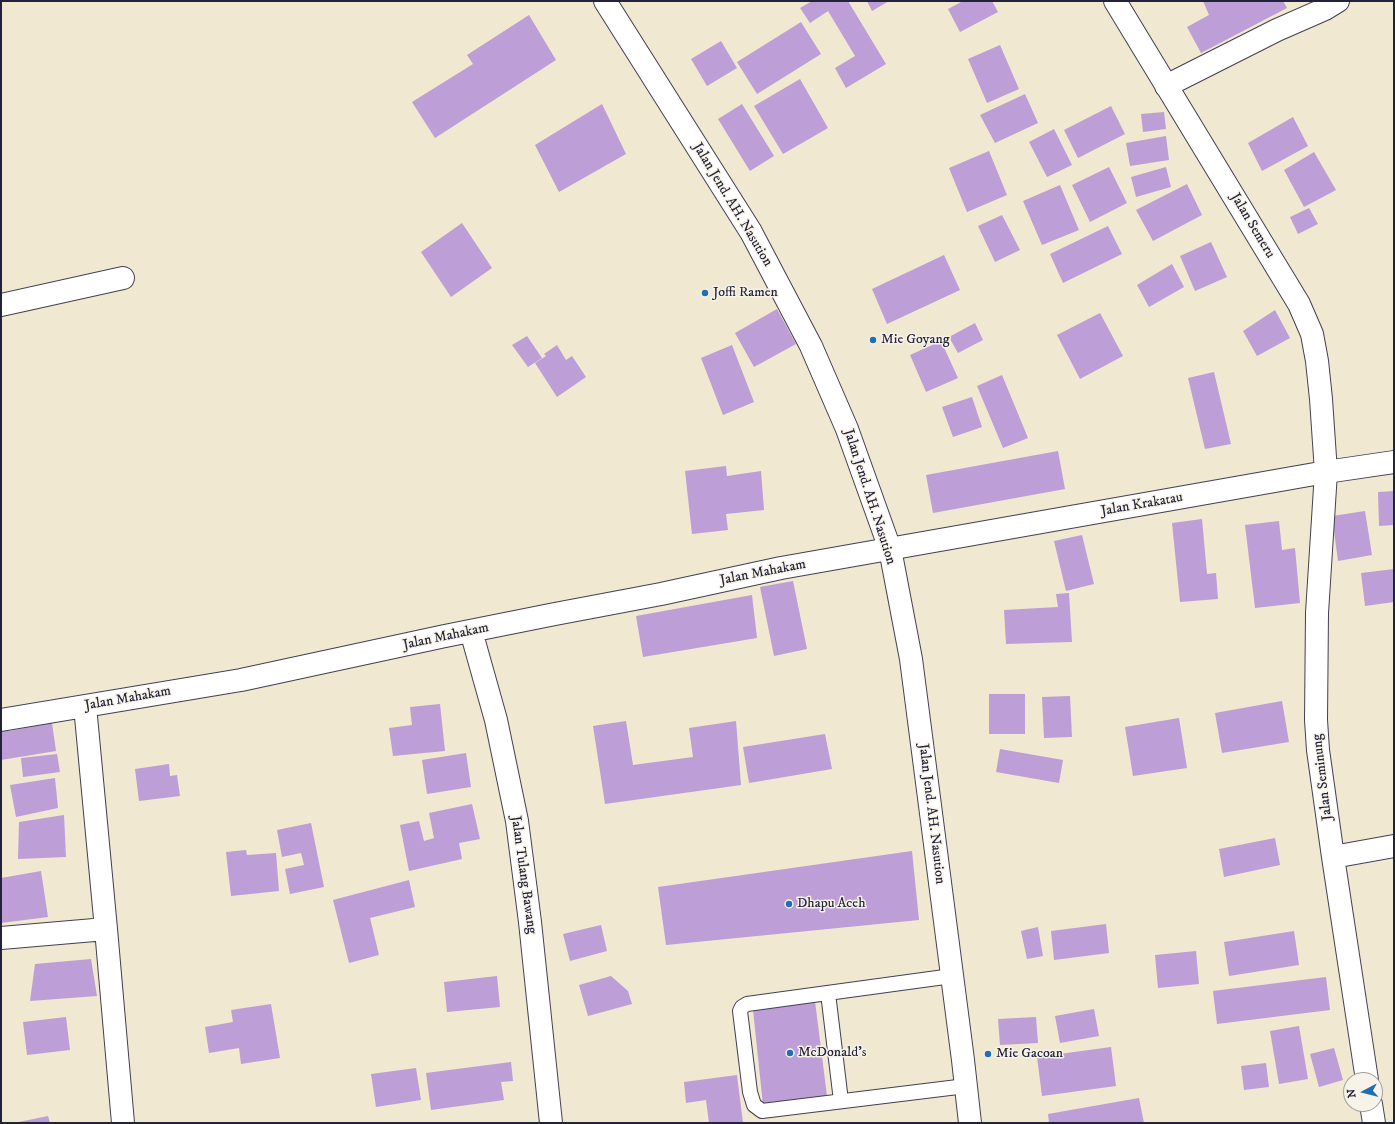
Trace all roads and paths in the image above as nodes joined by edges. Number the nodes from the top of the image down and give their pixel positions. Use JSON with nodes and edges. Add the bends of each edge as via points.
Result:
{"nodes":[{"id":1,"x":605,"y":1,"type":"edge"},
{"id":2,"x":1115,"y":1,"type":"edge"},
{"id":3,"x":1338,"y":1,"type":"edge"},
{"id":4,"x":1166,"y":86,"type":"junction"},
{"id":5,"x":123,"y":278,"type":"dead end"},
{"id":6,"x":1,"y":305,"type":"edge"},
{"id":7,"x":1394,"y":462,"type":"edge"},
{"id":8,"x":1326,"y":472,"type":"junction"},
{"id":9,"x":890,"y":549,"type":"junction"},
{"id":10,"x":471,"y":631,"type":"junction"},
{"id":11,"x":85,"y":706,"type":"junction"},
{"id":12,"x":1,"y":720,"type":"edge"},
{"id":13,"x":1394,"y":846,"type":"edge"},
{"id":14,"x":1333,"y":857,"type":"junction"},
{"id":15,"x":106,"y":929,"type":"junction"},
{"id":16,"x":1,"y":938,"type":"edge"},
{"id":17,"x":952,"y":976,"type":"junction"},
{"id":18,"x":828,"y":993,"type":"junction"},
{"id":19,"x":1366,"y":1072,"type":"edge"},
{"id":20,"x":966,"y":1086,"type":"junction"},
{"id":21,"x":841,"y":1101,"type":"junction"},
{"id":22,"x":1372,"y":1112,"type":"edge"},
{"id":23,"x":123,"y":1123,"type":"edge"},
{"id":24,"x":551,"y":1123,"type":"edge"},
{"id":25,"x":970,"y":1123,"type":"edge"},
{"id":26,"x":1374,"y":1123,"type":"edge"}],
"edges":[{"from":1,"to":9,"type":"main road","name":"Jalan Jend. AH. Nasution","via":[[751,232],[811,346],[847,430]]},
{"from":2,"to":4,"type":"main road","name":"Jalan Semeru"},
{"from":3,"to":4,"type":"main road"},
{"from":4,"to":8,"type":"main road","name":"Jalan Semeru","via":[[1300,304],[1312,334],[1317,361]]},
{"from":5,"to":6,"type":"main road"},
{"from":7,"to":8,"type":"main road","name":"Jalan Krakatau"},
{"from":8,"to":9,"type":"main road","name":"Jalan Krakatau"},
{"from":8,"to":14,"type":"main road","name":"Jalan Seminung","via":[[1317,613],[1316,720]]},
{"from":9,"to":10,"type":"main road","name":"Jalan Mahakam","via":[[781,568]]},
{"from":9,"to":17,"type":"main road","name":"Jalan Jend. AH. Nasution","via":[[911,659]]},
{"from":10,"to":11,"type":"main road","name":"Jalan Mahakam","via":[[241,680]]},
{"from":10,"to":24,"type":"main road","name":"Jalan Tulang Bawang","via":[[496,720],[517,821]]},
{"from":11,"to":12,"type":"main road","name":"Jalan Mahakam"},
{"from":11,"to":15,"type":"main road"},
{"from":13,"to":14,"type":"main road"},
{"from":14,"to":19,"type":"main road","name":"Jalan Seminung"},
{"from":15,"to":16,"type":"main road"},
{"from":15,"to":23,"type":"main road"},
{"from":17,"to":18,"type":"lane"},
{"from":17,"to":20,"type":"main road","name":"Jalan Jend. AH. Nasution"},
{"from":18,"to":21,"type":"lane"},
{"from":18,"to":21,"type":"lane","via":[[747,1004],[740,1011],[750,1092],[754,1105],[762,1111]]},
{"from":20,"to":21,"type":"lane"},
{"from":20,"to":25,"type":"main road","name":"Jalan Jend. AH. Nasution"},
{"from":22,"to":26,"type":"main road"}]}
